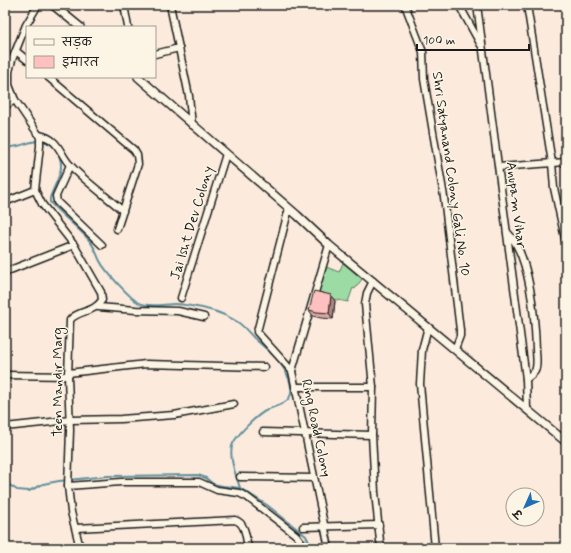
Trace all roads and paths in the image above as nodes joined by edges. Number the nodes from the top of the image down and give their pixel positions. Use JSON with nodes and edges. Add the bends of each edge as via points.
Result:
{"nodes":[{"id":1,"x":38,"y":5,"type":"edge"},
{"id":2,"x":54,"y":5,"type":"edge"},
{"id":3,"x":124,"y":5,"type":"edge"},
{"id":4,"x":170,"y":5,"type":"edge"},
{"id":5,"x":405,"y":5,"type":"edge"},
{"id":6,"x":459,"y":5,"type":"edge"},
{"id":7,"x":477,"y":5,"type":"edge"},
{"id":8,"x":527,"y":5,"type":"edge"},
{"id":9,"x":79,"y":26,"type":"edge"},
{"id":10,"x":128,"y":26,"type":"edge"},
{"id":11,"x":179,"y":48,"type":"junction"},
{"id":12,"x":482,"y":49,"type":"junction"},
{"id":13,"x":16,"y":52,"type":"junction"},
{"id":14,"x":156,"y":54,"type":"edge"},
{"id":15,"x":26,"y":59,"type":"edge"},
{"id":16,"x":49,"y":78,"type":"edge"},
{"id":17,"x":139,"y":78,"type":"edge"},
{"id":18,"x":15,"y":100,"type":"junction"},
{"id":19,"x":5,"y":106,"type":"edge"},
{"id":20,"x":192,"y":125,"type":"junction"},
{"id":21,"x":40,"y":136,"type":"junction"},
{"id":22,"x":226,"y":154,"type":"junction"},
{"id":23,"x":566,"y":162,"type":"edge"},
{"id":24,"x":552,"y":163,"type":"junction"},
{"id":25,"x":70,"y":165,"type":"junction"},
{"id":26,"x":499,"y":167,"type":"junction"},
{"id":27,"x":35,"y":190,"type":"junction"},
{"id":28,"x":5,"y":202,"type":"edge"},
{"id":29,"x":289,"y":208,"type":"junction"},
{"id":30,"x":123,"y":211,"type":"junction"},
{"id":31,"x":117,"y":229,"type":"dead end"},
{"id":32,"x":507,"y":232,"type":"junction"},
{"id":33,"x":566,"y":244,"type":"edge"},
{"id":34,"x":74,"y":245,"type":"junction"},
{"id":35,"x":102,"y":245,"type":"dead end"},
{"id":36,"x":328,"y":245,"type":"junction"},
{"id":37,"x":5,"y":272,"type":"edge"},
{"id":38,"x":373,"y":282,"type":"junction"},
{"id":39,"x":181,"y":298,"type":"dead end"},
{"id":40,"x":98,"y":307,"type":"junction"},
{"id":41,"x":204,"y":317,"type":"dead end"},
{"id":42,"x":428,"y":327,"type":"junction"},
{"id":43,"x":455,"y":349,"type":"junction"},
{"id":44,"x":265,"y":367,"type":"dead end"},
{"id":45,"x":292,"y":371,"type":"junction"},
{"id":46,"x":68,"y":374,"type":"junction"},
{"id":47,"x":5,"y":375,"type":"edge"},
{"id":48,"x":526,"y":379,"type":"junction"},
{"id":49,"x":295,"y":387,"type":"junction"},
{"id":50,"x":373,"y":387,"type":"junction"},
{"id":51,"x":234,"y":404,"type":"dead end"},
{"id":52,"x":527,"y":409,"type":"junction"},
{"id":53,"x":70,"y":420,"type":"junction"},
{"id":54,"x":5,"y":427,"type":"edge"},
{"id":55,"x":263,"y":432,"type":"dead end"},
{"id":56,"x":304,"y":432,"type":"junction"},
{"id":57,"x":372,"y":435,"type":"junction"},
{"id":58,"x":566,"y":442,"type":"edge"},
{"id":59,"x":240,"y":477,"type":"dead end"},
{"id":60,"x":314,"y":478,"type":"junction"},
{"id":61,"x":68,"y":482,"type":"junction"},
{"id":62,"x":378,"y":525,"type":"junction"},
{"id":63,"x":325,"y":526,"type":"junction"},
{"id":64,"x":303,"y":527,"type":"dead end"},
{"id":65,"x":76,"y":528,"type":"junction"},
{"id":66,"x":80,"y":548,"type":"edge"},
{"id":67,"x":248,"y":548,"type":"edge"},
{"id":68,"x":306,"y":548,"type":"edge"},
{"id":69,"x":329,"y":548,"type":"edge"},
{"id":70,"x":382,"y":548,"type":"edge"},
{"id":71,"x":435,"y":548,"type":"edge"}],
"edges":[{"from":1,"to":13,"type":"street","via":[[26,25]]},
{"from":2,"to":9,"type":"street"},
{"from":3,"to":10,"type":"street"},
{"from":4,"to":11,"type":"street"},
{"from":5,"to":43,"type":"street","name":"Shri Satyanand Colony Gali No. 10","via":[[422,52],[424,79],[444,197],[460,330]]},
{"from":6,"to":12,"type":"street"},
{"from":7,"to":12,"type":"street","name":"Anupam Vihar"},
{"from":8,"to":24,"type":"street"},
{"from":11,"to":14,"type":"street"},
{"from":11,"to":20,"type":"street"},
{"from":12,"to":26,"type":"street","name":"Anupam Vihar"},
{"from":13,"to":15,"type":"street"},
{"from":13,"to":18,"type":"street","via":[[8,72]]},
{"from":16,"to":30,"type":"street","via":[[137,155],[138,164]]},
{"from":17,"to":20,"type":"street"},
{"from":18,"to":19,"type":"street"},
{"from":18,"to":21,"type":"street"},
{"from":20,"to":22,"type":"street"},
{"from":21,"to":25,"type":"street","via":[[48,136],[60,148]]},
{"from":21,"to":27,"type":"street"},
{"from":22,"to":29,"type":"street"},
{"from":22,"to":39,"type":"street","name":"Jai Isht Dev Colony"},
{"from":23,"to":24,"type":"street"},
{"from":24,"to":26,"type":"street"},
{"from":24,"to":33,"type":"street","via":[[554,188]]},
{"from":25,"to":30,"type":"street"},
{"from":25,"to":35,"type":"street","via":[[56,196],[57,202]]},
{"from":26,"to":32,"type":"street","name":"Anupam Vihar"},
{"from":27,"to":28,"type":"street"},
{"from":27,"to":34,"type":"street","via":[[42,204]]},
{"from":29,"to":36,"type":"street"},
{"from":29,"to":45,"type":"street","via":[[257,332]]},
{"from":30,"to":31,"type":"street"},
{"from":32,"to":48,"type":"street","name":"Anupam Vihar"},
{"from":32,"to":48,"type":"street","via":[[516,242],[526,268],[530,291],[536,368]]},
{"from":34,"to":37,"type":"street"},
{"from":34,"to":40,"type":"street","via":[[101,292],[102,300]]},
{"from":36,"to":38,"type":"street"},
{"from":36,"to":45,"type":"street","name":"Ring Road Colony"},
{"from":38,"to":42,"type":"street"},
{"from":38,"to":50,"type":"street","via":[[365,304]]},
{"from":40,"to":41,"type":"street","via":[[178,312]]},
{"from":40,"to":46,"type":"street","name":"Teen Mandir Marg","via":[[70,320]]},
{"from":42,"to":43,"type":"street"},
{"from":42,"to":71,"type":"street","via":[[422,350],[420,384]]},
{"from":43,"to":52,"type":"street"},
{"from":44,"to":46,"type":"street","via":[[146,364]]},
{"from":45,"to":49,"type":"street","name":"Ring Road Colony"},
{"from":46,"to":47,"type":"street"},
{"from":46,"to":53,"type":"street","name":"Teen Mandir Marg"},
{"from":48,"to":52,"type":"street","name":"Anupam Vihar"},
{"from":49,"to":50,"type":"street"},
{"from":49,"to":56,"type":"street","name":"Ring Road Colony"},
{"from":50,"to":57,"type":"street"},
{"from":51,"to":53,"type":"street","via":[[174,415]]},
{"from":52,"to":58,"type":"street"},
{"from":53,"to":54,"type":"street"},
{"from":53,"to":61,"type":"street","name":"Teen Mandir Marg"},
{"from":55,"to":56,"type":"street"},
{"from":56,"to":57,"type":"street"},
{"from":56,"to":60,"type":"street","name":"Ring Road Colony"},
{"from":57,"to":62,"type":"street"},
{"from":59,"to":60,"type":"street"},
{"from":60,"to":63,"type":"street","name":"Ring Road Colony"},
{"from":61,"to":65,"type":"street","name":"Teen Mandir Marg","via":[[71,512]]},
{"from":61,"to":68,"type":"street","via":[[199,482],[217,490],[240,493],[296,535]]},
{"from":62,"to":63,"type":"street"},
{"from":62,"to":70,"type":"street"},
{"from":63,"to":64,"type":"street"},
{"from":63,"to":69,"type":"street","name":"Ring Road Colony"},
{"from":65,"to":66,"type":"street","name":"Teen Mandir Marg"},
{"from":65,"to":67,"type":"street","via":[[235,520],[240,521],[242,525]]}]}
